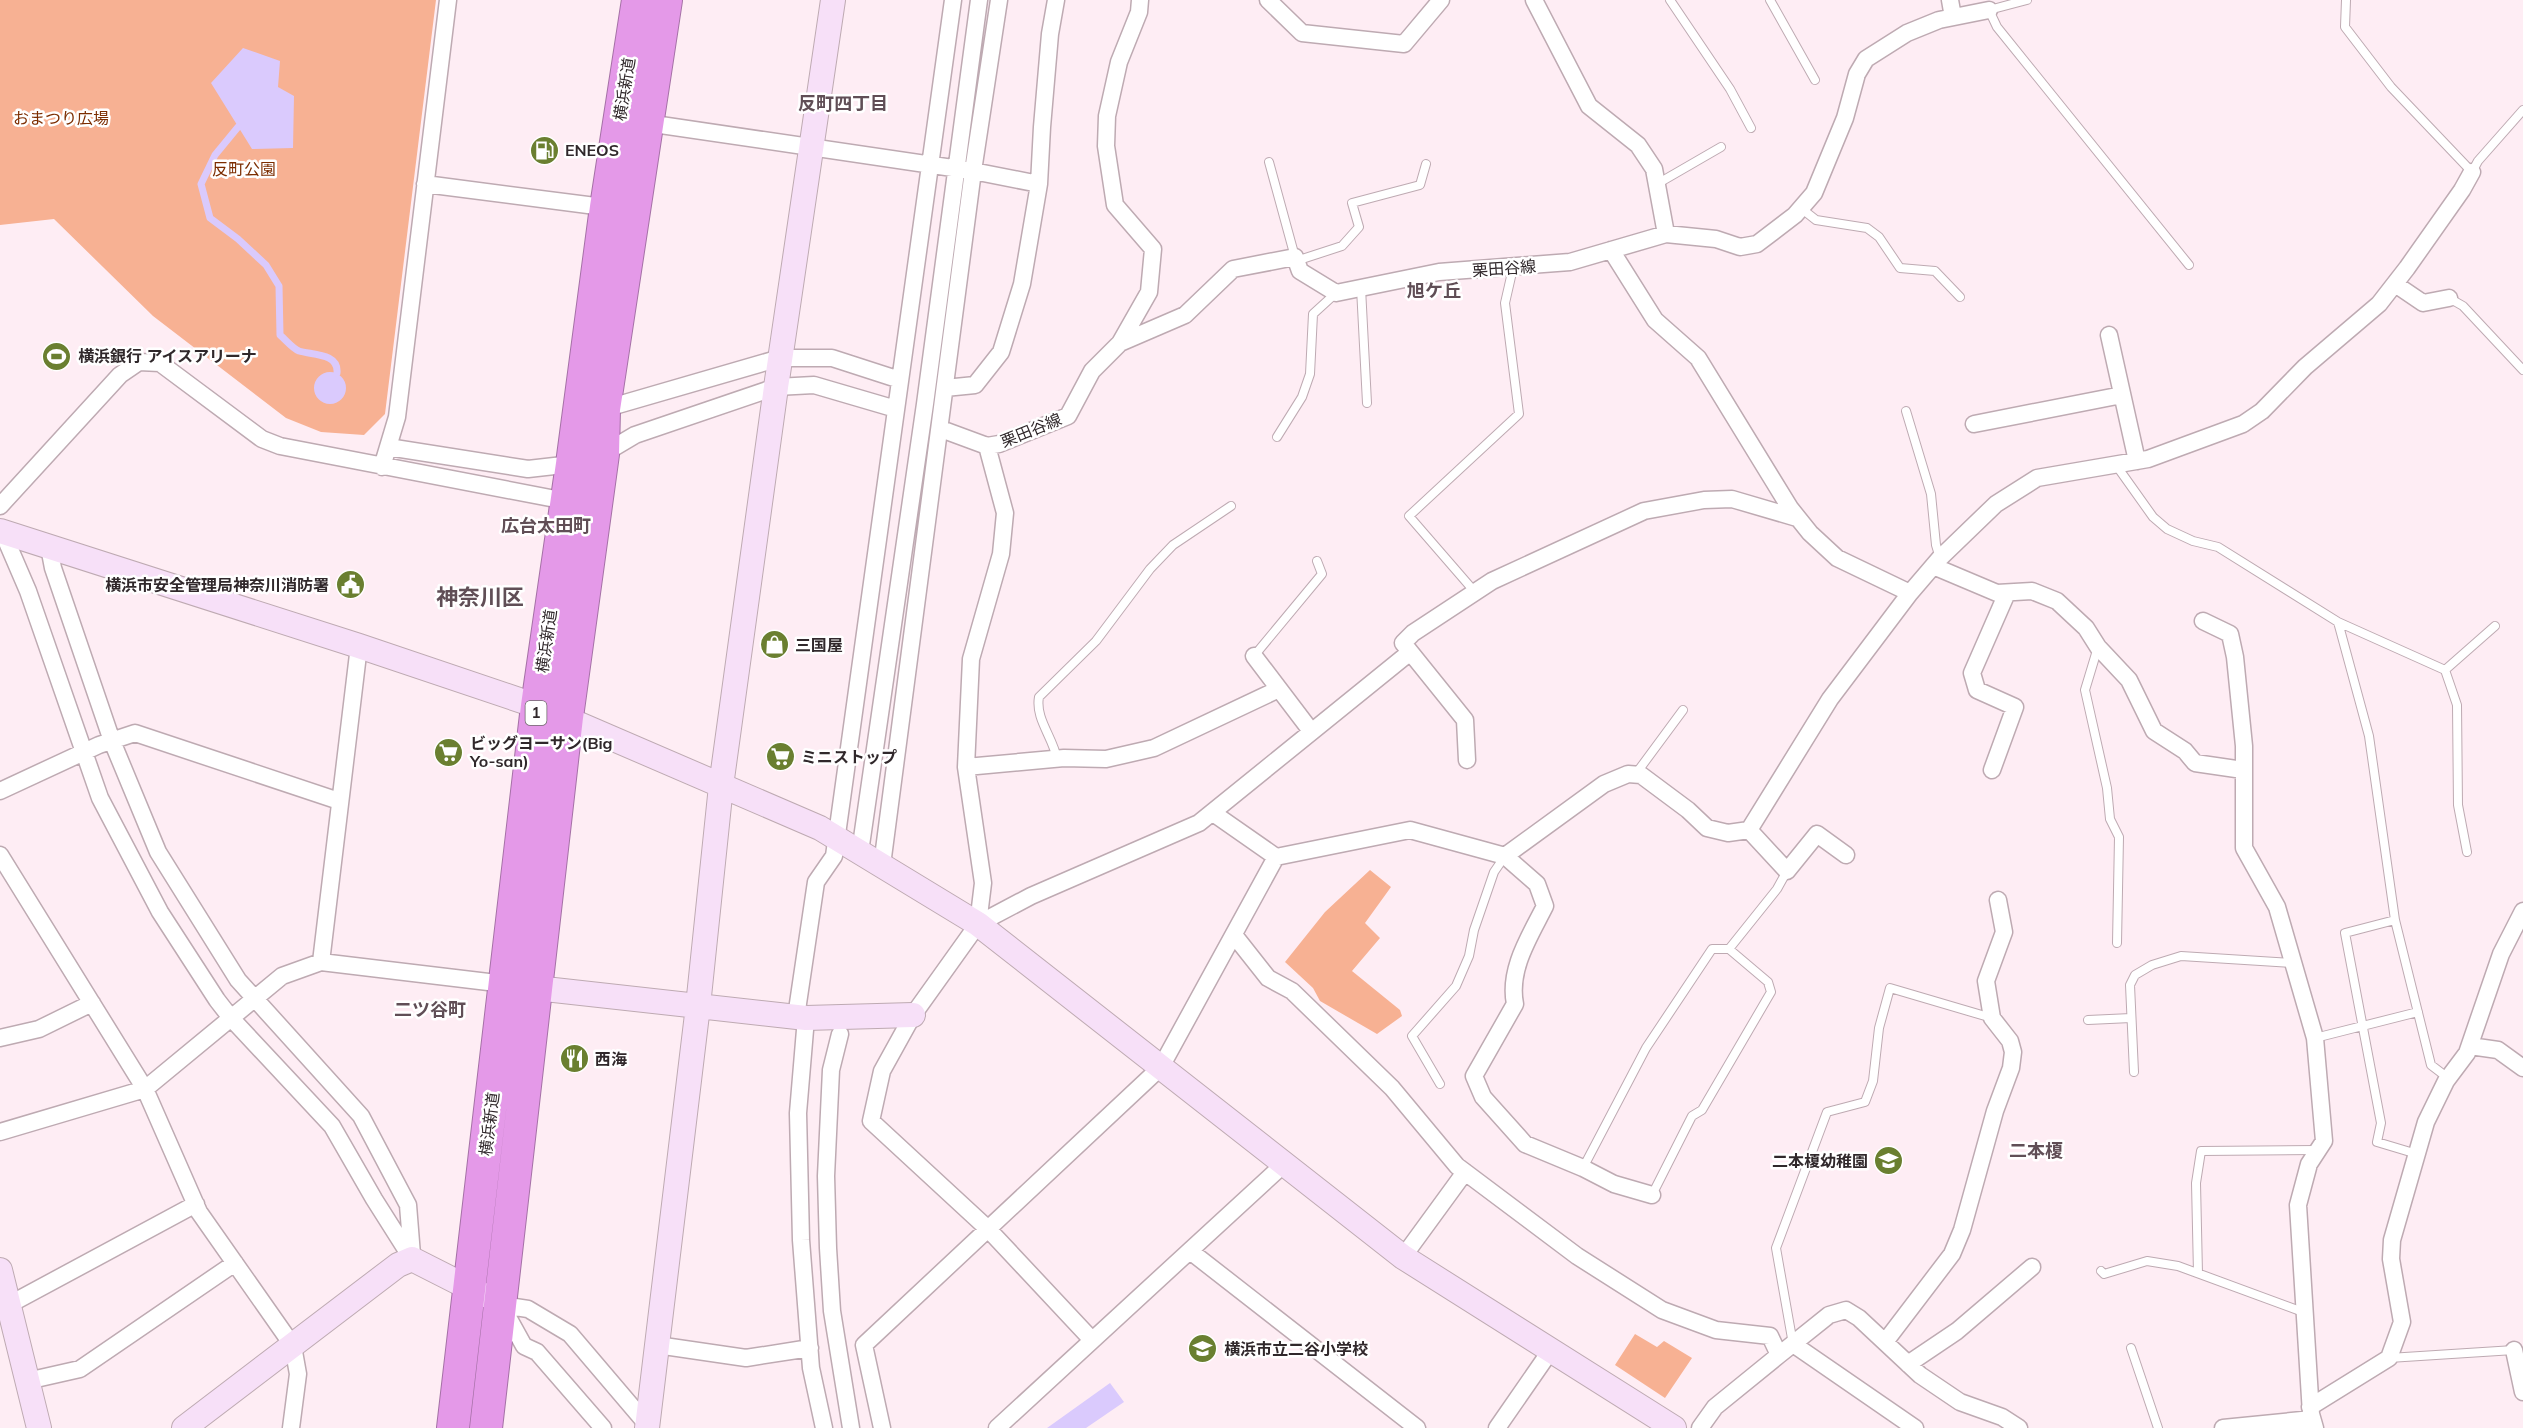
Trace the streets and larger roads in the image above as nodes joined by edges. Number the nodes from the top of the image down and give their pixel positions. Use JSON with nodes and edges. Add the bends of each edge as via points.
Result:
{"nodes":[{"id":1,"x":448,"y":0,"type":"edge"},
{"id":2,"x":638,"y":0,"type":"edge"},
{"id":3,"x":666,"y":0,"type":"edge"},
{"id":4,"x":833,"y":0,"type":"edge"},
{"id":5,"x":953,"y":0,"type":"edge"},
{"id":6,"x":980,"y":0,"type":"edge"},
{"id":7,"x":999,"y":0,"type":"edge"},
{"id":8,"x":1056,"y":0,"type":"edge"},
{"id":9,"x":1140,"y":0,"type":"edge"},
{"id":10,"x":1268,"y":0,"type":"edge"},
{"id":11,"x":1441,"y":0,"type":"edge"},
{"id":12,"x":1950,"y":0,"type":"edge"},
{"id":13,"x":1541,"y":2,"type":"edge"},
{"id":14,"x":1989,"y":10,"type":"road end"},
{"id":15,"x":1953,"y":17,"type":"junction"},
{"id":16,"x":647,"y":123,"type":"junction"},
{"id":17,"x":812,"y":147,"type":"junction"},
{"id":18,"x":930,"y":165,"type":"junction"},
{"id":19,"x":965,"y":170,"type":"junction"},
{"id":20,"x":2472,"y":172,"type":"road end"},
{"id":21,"x":1039,"y":183,"type":"junction"},
{"id":22,"x":424,"y":184,"type":"junction"},
{"id":23,"x":619,"y":209,"type":"junction"},
{"id":24,"x":1666,"y":234,"type":"junction"},
{"id":25,"x":1611,"y":250,"type":"junction"},
{"id":26,"x":2395,"y":284,"type":"junction"},
{"id":27,"x":2449,"y":298,"type":"road end"},
{"id":28,"x":2109,"y":335,"type":"dead end"},
{"id":29,"x":1120,"y":343,"type":"junction"},
{"id":30,"x":780,"y":358,"type":"junction"},
{"id":31,"x":900,"y":380,"type":"junction"},
{"id":32,"x":776,"y":387,"type":"junction"},
{"id":33,"x":945,"y":388,"type":"junction"},
{"id":34,"x":2122,"y":395,"type":"junction"},
{"id":35,"x":604,"y":409,"type":"junction"},
{"id":36,"x":896,"y":409,"type":"junction"},
{"id":37,"x":1974,"y":424,"type":"dead end"},
{"id":38,"x":941,"y":429,"type":"junction"},
{"id":39,"x":987,"y":446,"type":"junction"},
{"id":40,"x":388,"y":447,"type":"junction"},
{"id":41,"x":603,"y":454,"type":"junction"},
{"id":42,"x":889,"y":459,"type":"junction"},
{"id":43,"x":2137,"y":461,"type":"junction"},
{"id":44,"x":572,"y":465,"type":"junction"},
{"id":45,"x":916,"y":465,"type":"junction"},
{"id":46,"x":382,"y":467,"type":"junction"},
{"id":47,"x":934,"y":468,"type":"junction"},
{"id":48,"x":566,"y":501,"type":"junction"},
{"id":49,"x":0,"y":506,"type":"edge"},
{"id":50,"x":1797,"y":518,"type":"junction"},
{"id":51,"x":2,"y":532,"type":"edge"},
{"id":52,"x":49,"y":547,"type":"junction"},
{"id":53,"x":1936,"y":562,"type":"junction"},
{"id":54,"x":1910,"y":593,"type":"junction"},
{"id":55,"x":2007,"y":593,"type":"junction"},
{"id":56,"x":2203,"y":621,"type":"dead end"},
{"id":57,"x":359,"y":646,"type":"junction"},
{"id":58,"x":1409,"y":652,"type":"junction"},
{"id":59,"x":1254,"y":656,"type":"road end"},
{"id":60,"x":1279,"y":689,"type":"junction"},
{"id":61,"x":537,"y":706,"type":"junction"},
{"id":62,"x":567,"y":717,"type":"junction"},
{"id":63,"x":1311,"y":731,"type":"junction"},
{"id":64,"x":112,"y":741,"type":"junction"},
{"id":65,"x":83,"y":753,"type":"junction"},
{"id":66,"x":1467,"y":760,"type":"dead end"},
{"id":67,"x":966,"y":767,"type":"junction"},
{"id":68,"x":1992,"y":770,"type":"dead end"},
{"id":69,"x":2243,"y":770,"type":"junction"},
{"id":70,"x":721,"y":786,"type":"junction"},
{"id":71,"x":0,"y":791,"type":"edge"},
{"id":72,"x":339,"y":801,"type":"junction"},
{"id":73,"x":1213,"y":813,"type":"junction"},
{"id":74,"x":1749,"y":830,"type":"junction"},
{"id":75,"x":837,"y":837,"type":"junction"},
{"id":76,"x":860,"y":852,"type":"junction"},
{"id":77,"x":0,"y":855,"type":"edge"},
{"id":78,"x":1846,"y":855,"type":"dead end"},
{"id":79,"x":1505,"y":856,"type":"junction"},
{"id":80,"x":1276,"y":857,"type":"junction"},
{"id":81,"x":882,"y":865,"type":"junction"},
{"id":82,"x":1998,"y":900,"type":"dead end"},
{"id":83,"x":2523,"y":911,"type":"edge"},
{"id":84,"x":978,"y":924,"type":"junction"},
{"id":85,"x":1234,"y":935,"type":"junction"},
{"id":86,"x":321,"y":962,"type":"junction"},
{"id":87,"x":505,"y":984,"type":"junction"},
{"id":88,"x":536,"y":988,"type":"junction"},
{"id":89,"x":254,"y":999,"type":"junction"},
{"id":90,"x":92,"y":1003,"type":"junction"},
{"id":91,"x":698,"y":1006,"type":"junction"},
{"id":92,"x":914,"y":1015,"type":"junction"},
{"id":93,"x":801,"y":1017,"type":"junction"},
{"id":94,"x":231,"y":1018,"type":"junction"},
{"id":95,"x":840,"y":1034,"type":"dead end"},
{"id":96,"x":0,"y":1038,"type":"edge"},
{"id":97,"x":2470,"y":1046,"type":"junction"},
{"id":98,"x":1161,"y":1067,"type":"junction"},
{"id":99,"x":2523,"y":1068,"type":"edge"},
{"id":100,"x":145,"y":1089,"type":"junction"},
{"id":101,"x":0,"y":1132,"type":"edge"},
{"id":102,"x":1284,"y":1164,"type":"junction"},
{"id":103,"x":1464,"y":1172,"type":"junction"},
{"id":104,"x":1652,"y":1195,"type":"road end"},
{"id":105,"x":196,"y":1204,"type":"junction"},
{"id":106,"x":988,"y":1229,"type":"junction"},
{"id":107,"x":1190,"y":1251,"type":"junction"},
{"id":108,"x":1403,"y":1257,"type":"junction"},
{"id":109,"x":412,"y":1259,"type":"junction"},
{"id":110,"x":235,"y":1263,"type":"junction"},
{"id":111,"x":2032,"y":1267,"type":"dead end"},
{"id":112,"x":0,"y":1270,"type":"edge"},
{"id":113,"x":469,"y":1287,"type":"junction"},
{"id":114,"x":502,"y":1305,"type":"junction"},
{"id":115,"x":4,"y":1307,"type":"edge"},
{"id":116,"x":1092,"y":1340,"type":"junction"},
{"id":117,"x":1885,"y":1342,"type":"junction"},
{"id":118,"x":1793,"y":1344,"type":"junction"},
{"id":119,"x":293,"y":1346,"type":"junction"},
{"id":120,"x":657,"y":1346,"type":"junction"},
{"id":121,"x":810,"y":1348,"type":"junction"},
{"id":122,"x":1551,"y":1350,"type":"junction"},
{"id":123,"x":2514,"y":1350,"type":"road end"},
{"id":124,"x":1779,"y":1355,"type":"junction"},
{"id":125,"x":1908,"y":1364,"type":"junction"},
{"id":126,"x":27,"y":1382,"type":"junction"},
{"id":127,"x":2523,"y":1392,"type":"edge"},
{"id":128,"x":2312,"y":1418,"type":"edge"},
{"id":129,"x":648,"y":1427,"type":"edge"},
{"id":130,"x":39,"y":1428,"type":"edge"},
{"id":131,"x":184,"y":1428,"type":"edge"},
{"id":132,"x":291,"y":1428,"type":"edge"},
{"id":133,"x":453,"y":1428,"type":"edge"},
{"id":134,"x":486,"y":1428,"type":"edge"},
{"id":135,"x":603,"y":1428,"type":"edge"},
{"id":136,"x":825,"y":1428,"type":"edge"},
{"id":137,"x":851,"y":1428,"type":"edge"},
{"id":138,"x":882,"y":1428,"type":"edge"},
{"id":139,"x":997,"y":1428,"type":"edge"},
{"id":140,"x":1417,"y":1428,"type":"edge"},
{"id":141,"x":1497,"y":1428,"type":"edge"},
{"id":142,"x":1674,"y":1428,"type":"edge"},
{"id":143,"x":1700,"y":1428,"type":"edge"},
{"id":144,"x":1915,"y":1428,"type":"edge"},
{"id":145,"x":2019,"y":1428,"type":"edge"},
{"id":146,"x":2223,"y":1428,"type":"edge"}],
"edges":[{"from":1,"to":22,"type":"street"},
{"from":2,"to":23,"type":"highway","name":"横浜新道","number":"1"},
{"from":3,"to":16,"type":"highway","name":"横浜新道","number":"1"},
{"from":4,"to":17,"type":"street"},
{"from":5,"to":18,"type":"street"},
{"from":6,"to":19,"type":"street"},
{"from":7,"to":19,"type":"street"},
{"from":8,"to":21,"type":"street"},
{"from":9,"to":29,"type":"street","via":[[1119,62],[1107,116],[1106,146],[1115,205],[1153,249],[1149,292]]},
{"from":10,"to":11,"type":"street","via":[[1302,33],[1404,44]]},
{"from":12,"to":15,"type":"street"},
{"from":13,"to":24,"type":"street","via":[[1589,106],[1638,145],[1654,169]]},
{"from":14,"to":15,"type":"street","name":"栗田谷線"},
{"from":15,"to":24,"type":"street","name":"栗田谷線","via":[[1907,33],[1866,59],[1814,193],[1802,209],[1757,244],[1740,247],[1716,239]]},
{"from":16,"to":17,"type":"street"},
{"from":16,"to":23,"type":"highway","name":"横浜新道","number":"1"},
{"from":17,"to":18,"type":"street"},
{"from":17,"to":30,"type":"street"},
{"from":18,"to":19,"type":"street"},
{"from":18,"to":31,"type":"street"},
{"from":19,"to":21,"type":"street"},
{"from":19,"to":33,"type":"street"},
{"from":19,"to":45,"type":"street"},
{"from":20,"to":26,"type":"street"},
{"from":21,"to":33,"type":"street","via":[[1022,284],[1001,352],[975,385]]},
{"from":22,"to":23,"type":"street"},
{"from":22,"to":40,"type":"street","via":[[397,417]]},
{"from":23,"to":35,"type":"highway","name":"横浜新道","number":"1"},
{"from":23,"to":44,"type":"highway","name":"横浜新道","number":"1"},
{"from":24,"to":25,"type":"street","name":"栗田谷線"},
{"from":25,"to":29,"type":"street","name":"栗田谷線","via":[[1570,262],[1439,272],[1336,293],[1300,271],[1296,259],[1233,269],[1185,315]]},
{"from":25,"to":50,"type":"street","via":[[1655,320],[1698,358]]},
{"from":26,"to":27,"type":"street","via":[[2423,303]]},
{"from":26,"to":43,"type":"street","via":[[2379,304],[2244,424]]},
{"from":28,"to":34,"type":"street"},
{"from":29,"to":39,"type":"street","name":"栗田谷線","via":[[1092,371],[1068,416]]},
{"from":30,"to":31,"type":"street","via":[[832,358]]},
{"from":30,"to":32,"type":"street"},
{"from":30,"to":35,"type":"street"},
{"from":31,"to":36,"type":"street"},
{"from":32,"to":36,"type":"street","via":[[814,385]]},
{"from":32,"to":41,"type":"street","via":[[635,435]]},
{"from":32,"to":70,"type":"street"},
{"from":33,"to":38,"type":"street"},
{"from":34,"to":37,"type":"street"},
{"from":34,"to":43,"type":"street"},
{"from":35,"to":41,"type":"highway","name":"横浜新道","number":"1"},
{"from":36,"to":42,"type":"street"},
{"from":38,"to":39,"type":"street","name":"栗田谷線"},
{"from":38,"to":47,"type":"street"},
{"from":39,"to":67,"type":"street","via":[[1005,513],[1001,554],[971,659]]},
{"from":40,"to":44,"type":"street","via":[[528,470]]},
{"from":40,"to":46,"type":"street"},
{"from":41,"to":62,"type":"highway","name":"横浜新道","number":"1"},
{"from":42,"to":45,"type":"street"},
{"from":42,"to":75,"type":"street"},
{"from":43,"to":53,"type":"street","via":[[2037,478],[1996,504]]},
{"from":44,"to":48,"type":"highway","name":"横浜新道","number":"1"},
{"from":45,"to":47,"type":"street"},
{"from":45,"to":76,"type":"street"},
{"from":46,"to":48,"type":"street"},
{"from":46,"to":49,"type":"street","via":[[262,439],[160,363],[140,362],[120,375]]},
{"from":47,"to":81,"type":"street"},
{"from":48,"to":61,"type":"highway","name":"横浜新道","number":"1"},
{"from":50,"to":54,"type":"street","via":[[1837,558]]},
{"from":50,"to":58,"type":"street","via":[[1732,499],[1644,511],[1474,591],[1408,638],[1403,643]]},
{"from":51,"to":52,"type":"street"},
{"from":51,"to":65,"type":"street","via":[[28,591]]},
{"from":52,"to":57,"type":"street"},
{"from":52,"to":64,"type":"street"},
{"from":53,"to":54,"type":"street"},
{"from":53,"to":55,"type":"street","via":[[1998,593]]},
{"from":54,"to":74,"type":"street","via":[[1830,699]]},
{"from":55,"to":68,"type":"street","via":[[1972,673],[1977,690],[2015,707]]},
{"from":55,"to":69,"type":"street","via":[[2032,591],[2057,601],[2086,628],[2129,680],[2154,731],[2185,751],[2195,763]]},
{"from":56,"to":69,"type":"street","via":[[2230,634],[2244,746]]},
{"from":57,"to":61,"type":"street"},
{"from":57,"to":72,"type":"street"},
{"from":58,"to":63,"type":"street"},
{"from":58,"to":66,"type":"street","via":[[1465,720]]},
{"from":59,"to":60,"type":"street"},
{"from":60,"to":63,"type":"street"},
{"from":60,"to":67,"type":"street","via":[[1154,748],[1106,759]]},
{"from":61,"to":62,"type":"street"},
{"from":61,"to":87,"type":"highway","name":"横浜新道","number":"1"},
{"from":62,"to":70,"type":"street"},
{"from":62,"to":88,"type":"highway","name":"横浜新道","number":"1"},
{"from":63,"to":73,"type":"street"},
{"from":64,"to":65,"type":"street"},
{"from":64,"to":72,"type":"street","via":[[135,733]]},
{"from":64,"to":89,"type":"street","via":[[158,852],[238,980]]},
{"from":65,"to":71,"type":"street"},
{"from":65,"to":94,"type":"street","via":[[100,798],[160,912]]},
{"from":67,"to":84,"type":"street","via":[[983,884]]},
{"from":69,"to":128,"type":"street","via":[[2244,848],[2277,907],[2315,1038],[2324,1141],[2310,1164],[2298,1205]]},
{"from":70,"to":75,"type":"street"},
{"from":70,"to":91,"type":"street"},
{"from":72,"to":86,"type":"street"},
{"from":73,"to":80,"type":"street"},
{"from":73,"to":84,"type":"street","via":[[1199,823],[1031,896]]},
{"from":74,"to":78,"type":"street","via":[[1787,871],[1817,834]]},
{"from":74,"to":79,"type":"street","via":[[1728,833],[1707,828],[1641,775],[1628,774],[1604,784]]},
{"from":75,"to":76,"type":"street"},
{"from":75,"to":93,"type":"street","via":[[834,856],[816,882]]},
{"from":76,"to":81,"type":"street"},
{"from":77,"to":90,"type":"street"},
{"from":79,"to":80,"type":"street","via":[[1410,830]]},
{"from":79,"to":104,"type":"street","via":[[1537,884],[1545,906],[1517,964],[1515,1004],[1474,1077],[1483,1097],[1525,1144],[1614,1184]]},
{"from":80,"to":85,"type":"street"},
{"from":81,"to":84,"type":"street"},
{"from":82,"to":117,"type":"street","via":[[2004,932],[1986,981],[1992,1018],[2010,1041],[2011,1068],[1952,1254]]},
{"from":83,"to":97,"type":"street","via":[[2501,954]]},
{"from":84,"to":92,"type":"street"},
{"from":84,"to":98,"type":"street"},
{"from":85,"to":98,"type":"street"},
{"from":85,"to":103,"type":"street","via":[[1268,978],[1292,991],[1392,1088]]},
{"from":86,"to":87,"type":"street"},
{"from":86,"to":89,"type":"street","via":[[282,976]]},
{"from":87,"to":113,"type":"highway","name":"横浜新道","number":"1"},
{"from":88,"to":91,"type":"street"},
{"from":88,"to":114,"type":"highway","name":"横浜新道","number":"1"},
{"from":89,"to":94,"type":"street"},
{"from":89,"to":109,"type":"street","via":[[361,1116],[408,1205]]},
{"from":90,"to":96,"type":"street","via":[[39,1029]]},
{"from":90,"to":100,"type":"street"},
{"from":91,"to":93,"type":"street"},
{"from":91,"to":120,"type":"street"},
{"from":92,"to":93,"type":"street"},
{"from":92,"to":106,"type":"street","via":[[882,1071],[872,1121]]},
{"from":93,"to":121,"type":"street","via":[[801,1240]]},
{"from":94,"to":100,"type":"street"},
{"from":94,"to":109,"type":"street","via":[[332,1126]]},
{"from":95,"to":137,"type":"street","via":[[831,1070],[826,1176],[828,1248],[832,1311]]},
{"from":97,"to":99,"type":"street","via":[[2498,1050]]},
{"from":97,"to":128,"type":"street","via":[[2448,1078],[2426,1122],[2391,1240],[2403,1322],[2389,1358]]},
{"from":98,"to":102,"type":"street"},
{"from":98,"to":106,"type":"street"},
{"from":100,"to":101,"type":"street"},
{"from":100,"to":105,"type":"street"},
{"from":102,"to":107,"type":"street"},
{"from":102,"to":108,"type":"street"},
{"from":103,"to":108,"type":"street"},
{"from":103,"to":124,"type":"street","via":[[1577,1256],[1662,1310],[1716,1330],[1770,1336]]},
{"from":105,"to":110,"type":"street"},
{"from":105,"to":115,"type":"street"},
{"from":106,"to":116,"type":"street"},
{"from":106,"to":138,"type":"street","via":[[864,1345]]},
{"from":107,"to":116,"type":"street"},
{"from":107,"to":140,"type":"street"},
{"from":108,"to":122,"type":"street"},
{"from":109,"to":113,"type":"street"},
{"from":109,"to":119,"type":"street","via":[[398,1265]]},
{"from":110,"to":119,"type":"street"},
{"from":110,"to":126,"type":"street","via":[[80,1369]]},
{"from":111,"to":125,"type":"street","via":[[1957,1330]]},
{"from":112,"to":115,"type":"street"},
{"from":113,"to":114,"type":"street"},
{"from":113,"to":133,"type":"highway","name":"横浜新道","number":"1"},
{"from":114,"to":129,"type":"street","via":[[528,1309],[570,1334]]},
{"from":114,"to":134,"type":"highway","name":"横浜新道","number":"1"},
{"from":114,"to":135,"type":"street","via":[[524,1346],[537,1352]]},
{"from":115,"to":126,"type":"street"},
{"from":116,"to":139,"type":"street"},
{"from":117,"to":118,"type":"street","via":[[1846,1310],[1829,1315]]},
{"from":117,"to":125,"type":"street"},
{"from":118,"to":124,"type":"street"},
{"from":118,"to":144,"type":"street"},
{"from":119,"to":131,"type":"street"},
{"from":119,"to":132,"type":"street","via":[[298,1374]]},
{"from":120,"to":121,"type":"street","via":[[746,1358]]},
{"from":120,"to":129,"type":"street"},
{"from":121,"to":136,"type":"street"},
{"from":122,"to":141,"type":"street"},
{"from":122,"to":142,"type":"street"},
{"from":123,"to":127,"type":"street"},
{"from":124,"to":143,"type":"street","via":[[1715,1407]]},
{"from":125,"to":145,"type":"street","via":[[1960,1402],[2002,1417]]},
{"from":126,"to":130,"type":"street"},
{"from":128,"to":146,"type":"street"}]}
